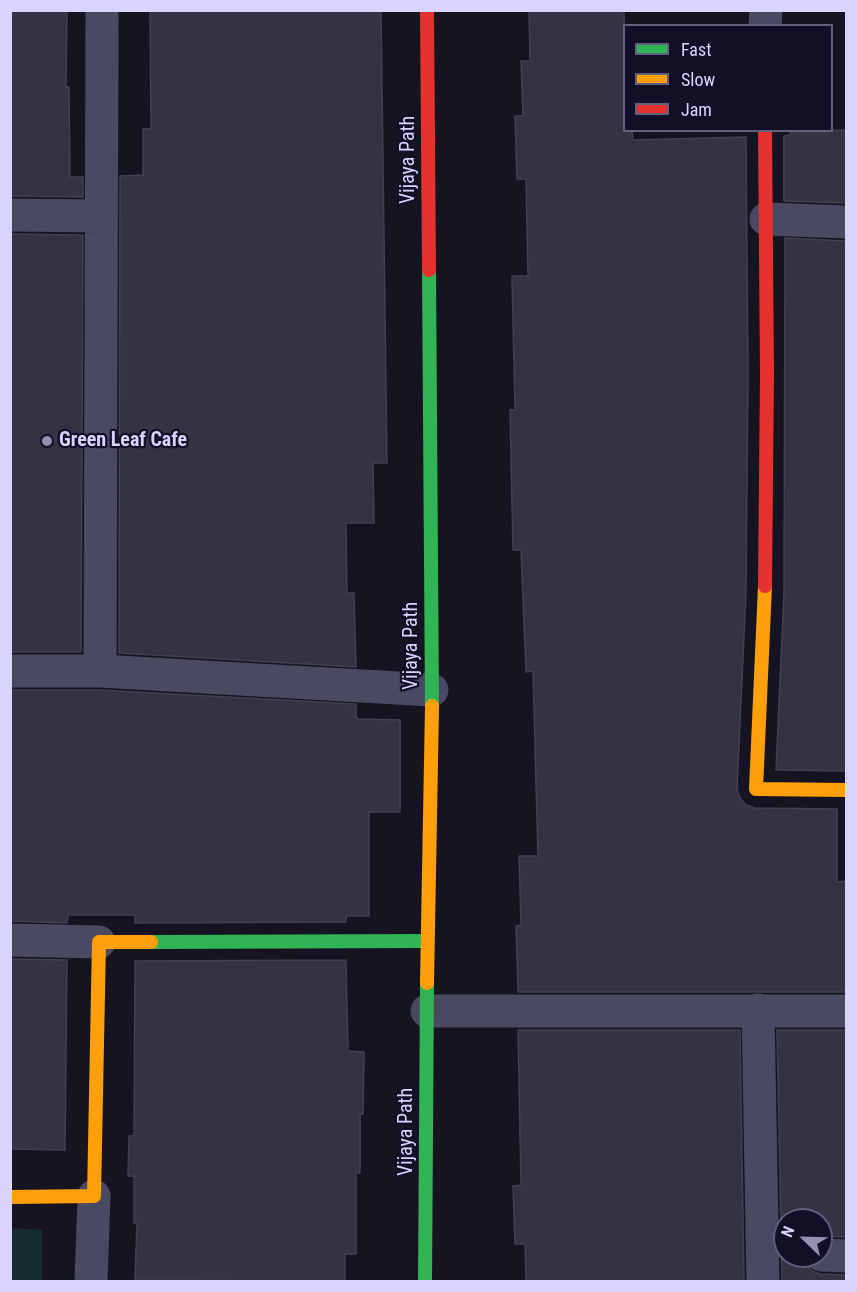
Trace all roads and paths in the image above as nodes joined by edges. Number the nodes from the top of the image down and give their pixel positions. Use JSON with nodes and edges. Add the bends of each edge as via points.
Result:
{"nodes":[{"id":1,"x":102,"y":10,"type":"edge"},
{"id":2,"x":427,"y":10,"type":"edge"},
{"id":3,"x":765,"y":132,"type":"edge"},
{"id":4,"x":10,"y":215,"type":"edge"},
{"id":5,"x":101,"y":216,"type":"junction"},
{"id":6,"x":766,"y":219,"type":"junction"},
{"id":7,"x":846,"y":222,"type":"edge"},
{"id":8,"x":10,"y":670,"type":"edge"},
{"id":9,"x":100,"y":671,"type":"junction"},
{"id":10,"x":432,"y":690,"type":"junction"},
{"id":11,"x":846,"y":790,"type":"edge"},
{"id":12,"x":10,"y":940,"type":"edge"},
{"id":13,"x":427,"y":941,"type":"junction"},
{"id":14,"x":99,"y":942,"type":"junction"},
{"id":15,"x":758,"y":1010,"type":"junction"},
{"id":16,"x":427,"y":1011,"type":"junction"},
{"id":17,"x":846,"y":1011,"type":"edge"},
{"id":18,"x":94,"y":1196,"type":"junction"},
{"id":19,"x":10,"y":1197,"type":"edge"},
{"id":20,"x":771,"y":1263,"type":"edge"},
{"id":21,"x":91,"y":1281,"type":"edge"},
{"id":22,"x":425,"y":1281,"type":"edge"}],
"edges":[{"from":1,"to":5,"type":"street"},
{"from":2,"to":10,"type":"street","name":"Vijaya Path"},
{"from":3,"to":6,"type":"street"},
{"from":4,"to":5,"type":"street"},
{"from":5,"to":9,"type":"street"},
{"from":6,"to":7,"type":"street"},
{"from":6,"to":11,"type":"street","via":[[765,593],[756,789]]},
{"from":8,"to":9,"type":"street"},
{"from":9,"to":10,"type":"street"},
{"from":10,"to":13,"type":"street","name":"Vijaya Path"},
{"from":12,"to":14,"type":"street"},
{"from":13,"to":14,"type":"street"},
{"from":13,"to":16,"type":"street","name":"Vijaya Path"},
{"from":14,"to":18,"type":"street"},
{"from":15,"to":16,"type":"street"},
{"from":15,"to":17,"type":"street"},
{"from":15,"to":20,"type":"street"},
{"from":16,"to":22,"type":"street","name":"Vijaya Path"},
{"from":18,"to":19,"type":"street"},
{"from":18,"to":21,"type":"street"}]}
